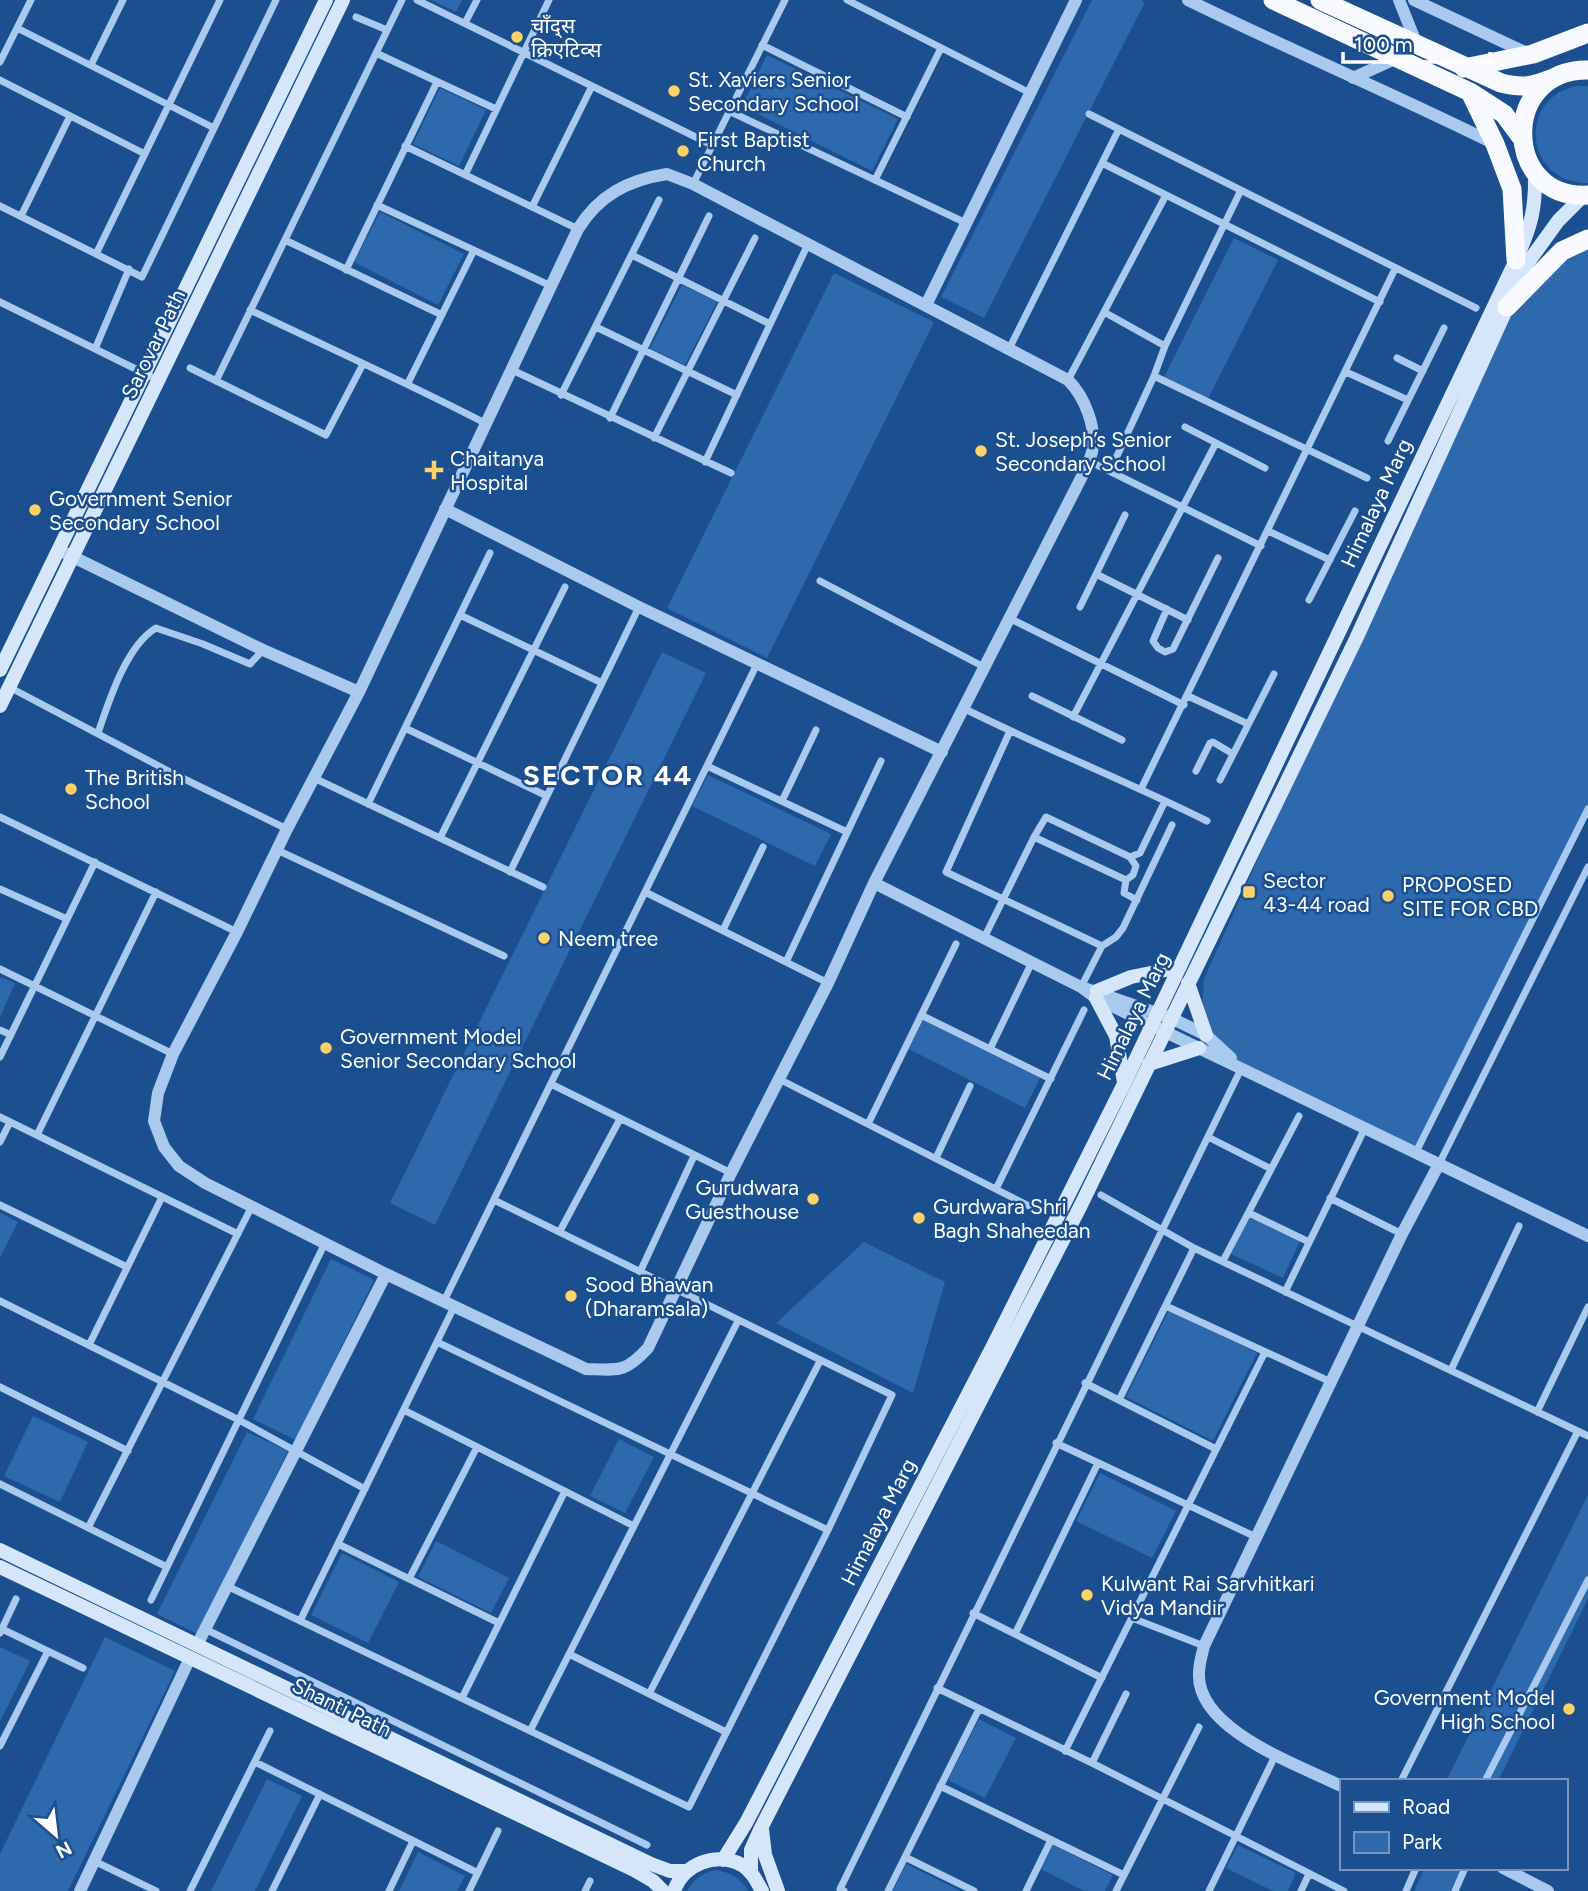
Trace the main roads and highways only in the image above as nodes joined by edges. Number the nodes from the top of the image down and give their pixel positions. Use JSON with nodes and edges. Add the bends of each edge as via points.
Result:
{"nodes":[{"id":1,"x":326,"y":0,"type":"edge"},
{"id":2,"x":343,"y":0,"type":"edge"},
{"id":3,"x":1273,"y":0,"type":"edge"},
{"id":4,"x":1320,"y":0,"type":"edge"},
{"id":5,"x":1588,"y":33,"type":"edge"},
{"id":6,"x":1464,"y":68,"type":"junction"},
{"id":7,"x":1588,"y":70,"type":"edge"},
{"id":8,"x":1551,"y":79,"type":"junction"},
{"id":9,"x":1470,"y":92,"type":"junction"},
{"id":10,"x":1521,"y":137,"type":"junction"},
{"id":11,"x":1535,"y":172,"type":"junction"},
{"id":12,"x":1585,"y":195,"type":"edge"},
{"id":13,"x":1588,"y":239,"type":"edge"},
{"id":14,"x":1516,"y":260,"type":"junction"},
{"id":15,"x":1507,"y":307,"type":"junction"},
{"id":16,"x":0,"y":670,"type":"edge"},
{"id":17,"x":0,"y":706,"type":"edge"},
{"id":18,"x":1180,"y":967,"type":"junction"},
{"id":19,"x":1188,"y":983,"type":"junction"},
{"id":20,"x":1160,"y":1019,"type":"junction"},
{"id":21,"x":1149,"y":1064,"type":"junction"},
{"id":22,"x":1124,"y":1084,"type":"junction"},
{"id":23,"x":0,"y":1550,"type":"edge"},
{"id":24,"x":0,"y":1567,"type":"edge"},
{"id":25,"x":194,"y":1651,"type":"junction"},
{"id":26,"x":761,"y":1828,"type":"junction"},
{"id":27,"x":723,"y":1860,"type":"junction"},
{"id":28,"x":634,"y":1870,"type":"junction"},
{"id":29,"x":686,"y":1871,"type":"junction"},
{"id":30,"x":751,"y":1873,"type":"junction"},
{"id":31,"x":645,"y":1891,"type":"edge"},
{"id":32,"x":663,"y":1891,"type":"edge"},
{"id":33,"x":674,"y":1891,"type":"edge"},
{"id":34,"x":762,"y":1891,"type":"edge"},
{"id":35,"x":778,"y":1891,"type":"edge"}],
"edges":[{"from":1,"to":16,"type":"main road","name":"Sarovar Path"},
{"from":2,"to":17,"type":"main road","name":"Sarovar Path"},
{"from":3,"to":9,"type":"highway"},
{"from":4,"to":6,"type":"highway"},
{"from":5,"to":6,"type":"highway","via":[[1531,55]]},
{"from":6,"to":8,"type":"highway","via":[[1519,87]]},
{"from":7,"to":8,"type":"highway"},
{"from":8,"to":10,"type":"highway","via":[[1528,104]]},
{"from":9,"to":10,"type":"highway","via":[[1504,114]]},
{"from":9,"to":14,"type":"highway","via":[[1512,189]]},
{"from":10,"to":11,"type":"highway"},
{"from":11,"to":12,"type":"highway","via":[[1564,192]]},
{"from":11,"to":14,"type":"main road","name":"Himalaya Marg","via":[[1532,220]]},
{"from":12,"to":15,"type":"main road","name":"Himalaya Marg","via":[[1543,240]]},
{"from":13,"to":15,"type":"highway","via":[[1562,251]]},
{"from":14,"to":18,"type":"main road","name":"Himalaya Marg"},
{"from":15,"to":19,"type":"main road","name":"Himalaya Marg","via":[[1356,639]]},
{"from":18,"to":20,"type":"main road","name":"Himalaya Marg"},
{"from":18,"to":22,"type":"main road","via":[[1132,977],[1096,995],[1116,1036]]},
{"from":19,"to":20,"type":"main road","name":"Himalaya Marg"},
{"from":19,"to":21,"type":"main road","via":[[1203,1041]]},
{"from":20,"to":21,"type":"main road","name":"Himalaya Marg","via":[[1165,1032]]},
{"from":20,"to":22,"type":"main road","name":"Himalaya Marg"},
{"from":21,"to":26,"type":"main road","name":"Himalaya Marg"},
{"from":22,"to":27,"type":"main road","name":"Himalaya Marg","via":[[759,1799]]},
{"from":23,"to":25,"type":"main road","name":"Shanti Path"},
{"from":24,"to":25,"type":"main road","name":"Shanti Path"},
{"from":25,"to":28,"type":"main road","name":"Shanti Path"},
{"from":25,"to":29,"type":"main road","via":[[651,1864]]},
{"from":26,"to":30,"type":"main road","name":"Himalaya Marg","via":[[751,1850]]},
{"from":26,"to":35,"type":"main road"},
{"from":27,"to":29,"type":"main road","via":[[703,1862]]},
{"from":27,"to":30,"type":"main road"},
{"from":28,"to":31,"type":"main road"},
{"from":28,"to":32,"type":"main road","name":"Shanti Path"},
{"from":29,"to":33,"type":"main road"},
{"from":30,"to":34,"type":"main road"}]}
